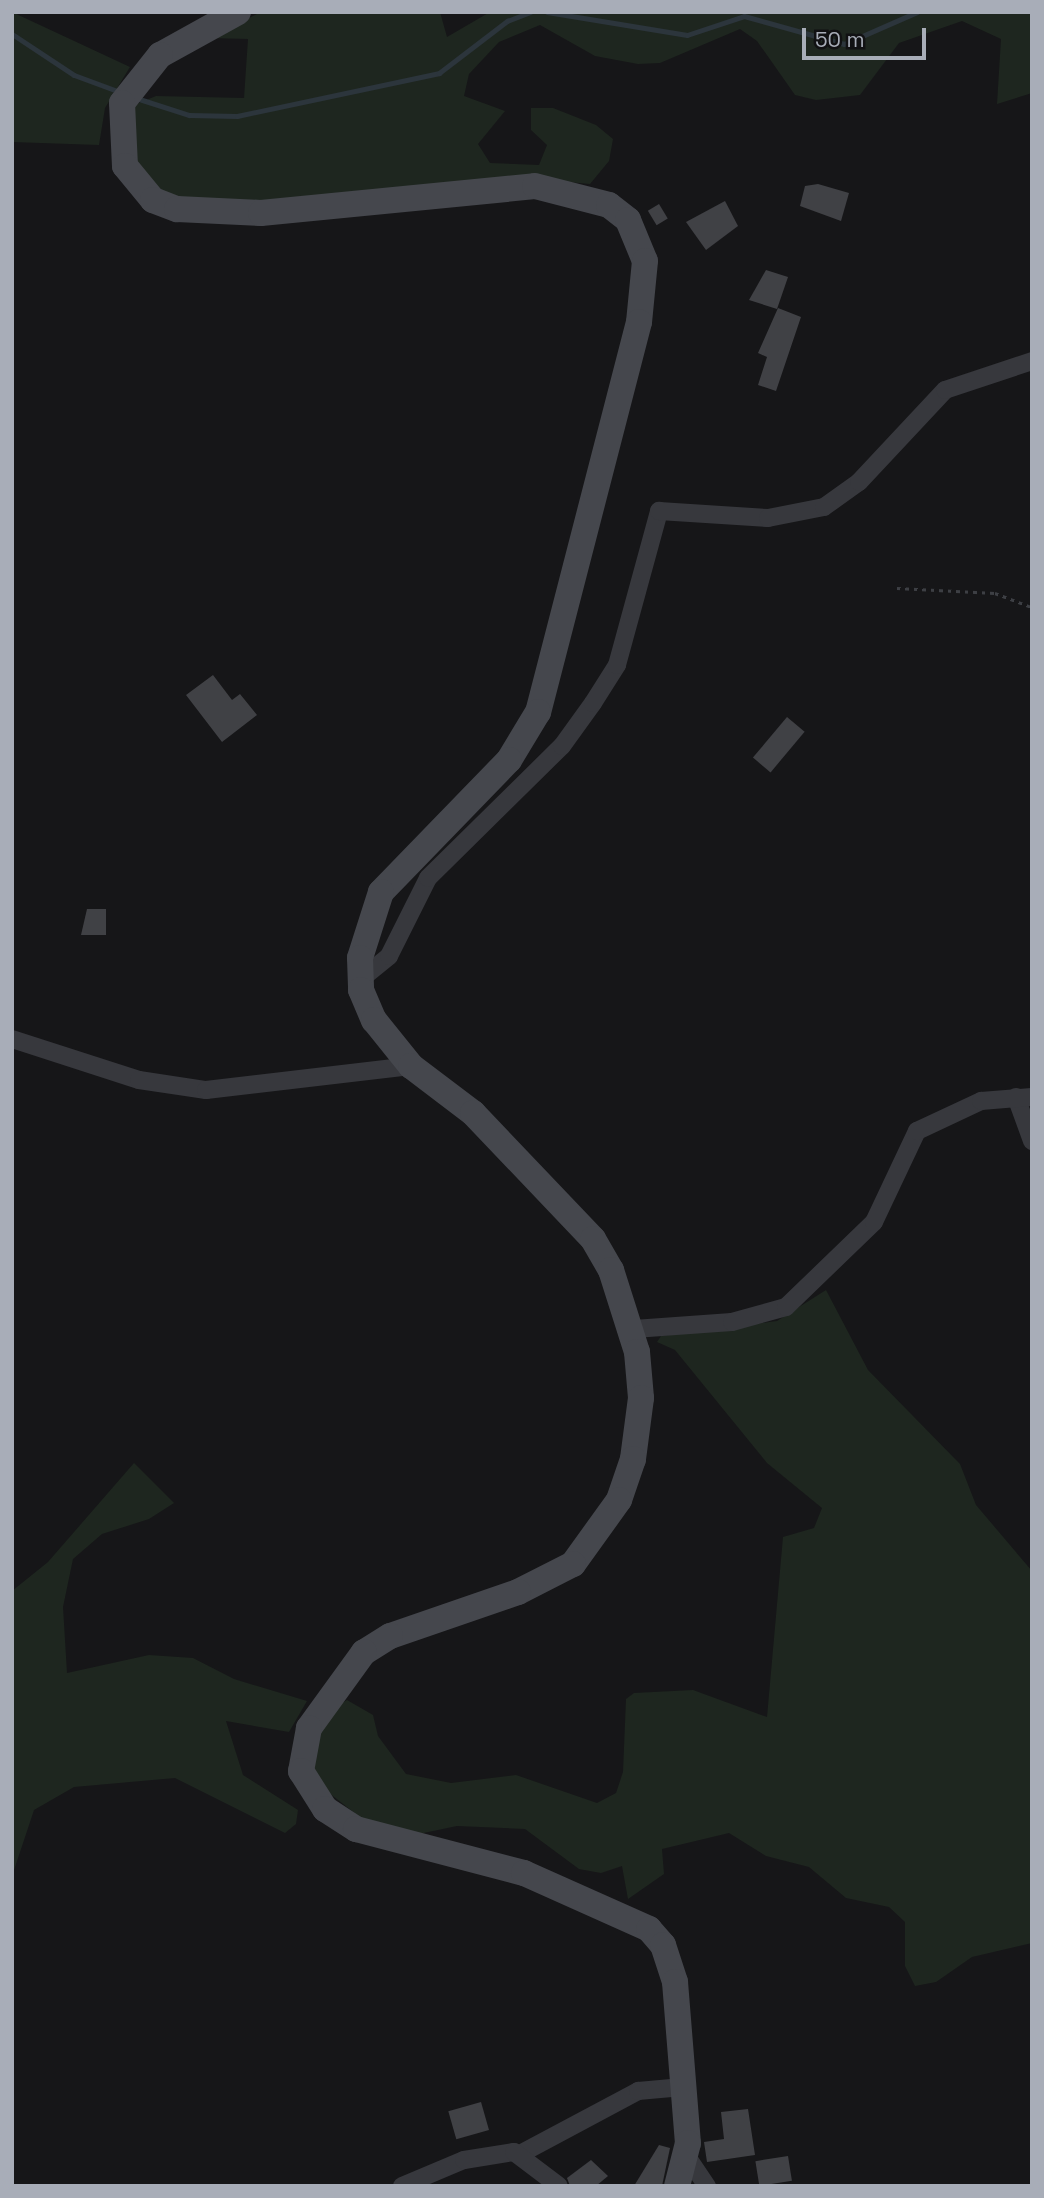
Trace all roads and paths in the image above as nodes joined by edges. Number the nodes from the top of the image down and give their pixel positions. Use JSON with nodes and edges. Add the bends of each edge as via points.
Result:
{"nodes":[{"id":1,"x":238,"y":12,"type":"edge"},
{"id":2,"x":1032,"y":360,"type":"edge"},
{"id":3,"x":897,"y":588,"type":"dead end"},
{"id":4,"x":1032,"y":607,"type":"edge"},
{"id":5,"x":360,"y":979,"type":"junction"},
{"id":6,"x":12,"y":1039,"type":"edge"},
{"id":7,"x":411,"y":1066,"type":"junction"},
{"id":8,"x":1024,"y":1097,"type":"edge"},
{"id":9,"x":1032,"y":1141,"type":"edge"},
{"id":10,"x":634,"y":1329,"type":"junction"},
{"id":11,"x":683,"y":2087,"type":"junction"},
{"id":12,"x":522,"y":2153,"type":"junction"},
{"id":13,"x":688,"y":2158,"type":"junction"},
{"id":14,"x":402,"y":2186,"type":"edge"},
{"id":15,"x":559,"y":2186,"type":"edge"},
{"id":16,"x":677,"y":2186,"type":"edge"},
{"id":17,"x":707,"y":2186,"type":"edge"}],
"edges":[{"from":1,"to":5,"type":"street","via":[[160,55],[122,103],[125,166],[153,200],[177,209],[261,213],[535,186],[609,205],[639,240],[646,282],[538,712],[509,760],[381,892],[366,925]]},
{"from":2,"to":5,"type":"street","via":[[945,390],[859,482],[824,507],[768,518],[659,511],[617,666],[562,746],[428,878],[388,956]]},
{"from":3,"to":4,"type":"path","via":[[995,593]]},
{"from":5,"to":7,"type":"street","via":[[374,1020]]},
{"from":6,"to":7,"type":"street","via":[[139,1080],[206,1090]]},
{"from":7,"to":10,"type":"street","via":[[473,1113],[593,1239]]},
{"from":8,"to":9,"type":"street"},
{"from":8,"to":10,"type":"street","via":[[981,1101],[918,1131],[874,1222],[786,1307],[732,1322]]},
{"from":10,"to":11,"type":"street","via":[[640,1398],[633,1459],[596,1539],[573,1564],[544,1581],[430,1619],[364,1652],[309,1728],[301,1770],[325,1809],[356,1829],[524,1873],[649,1929],[671,1963]]},
{"from":11,"to":12,"type":"street","via":[[638,2091]]},
{"from":11,"to":13,"type":"street"},
{"from":12,"to":14,"type":"street","via":[[464,2160]]},
{"from":12,"to":15,"type":"street"},
{"from":13,"to":16,"type":"street"},
{"from":13,"to":17,"type":"street"}]}
